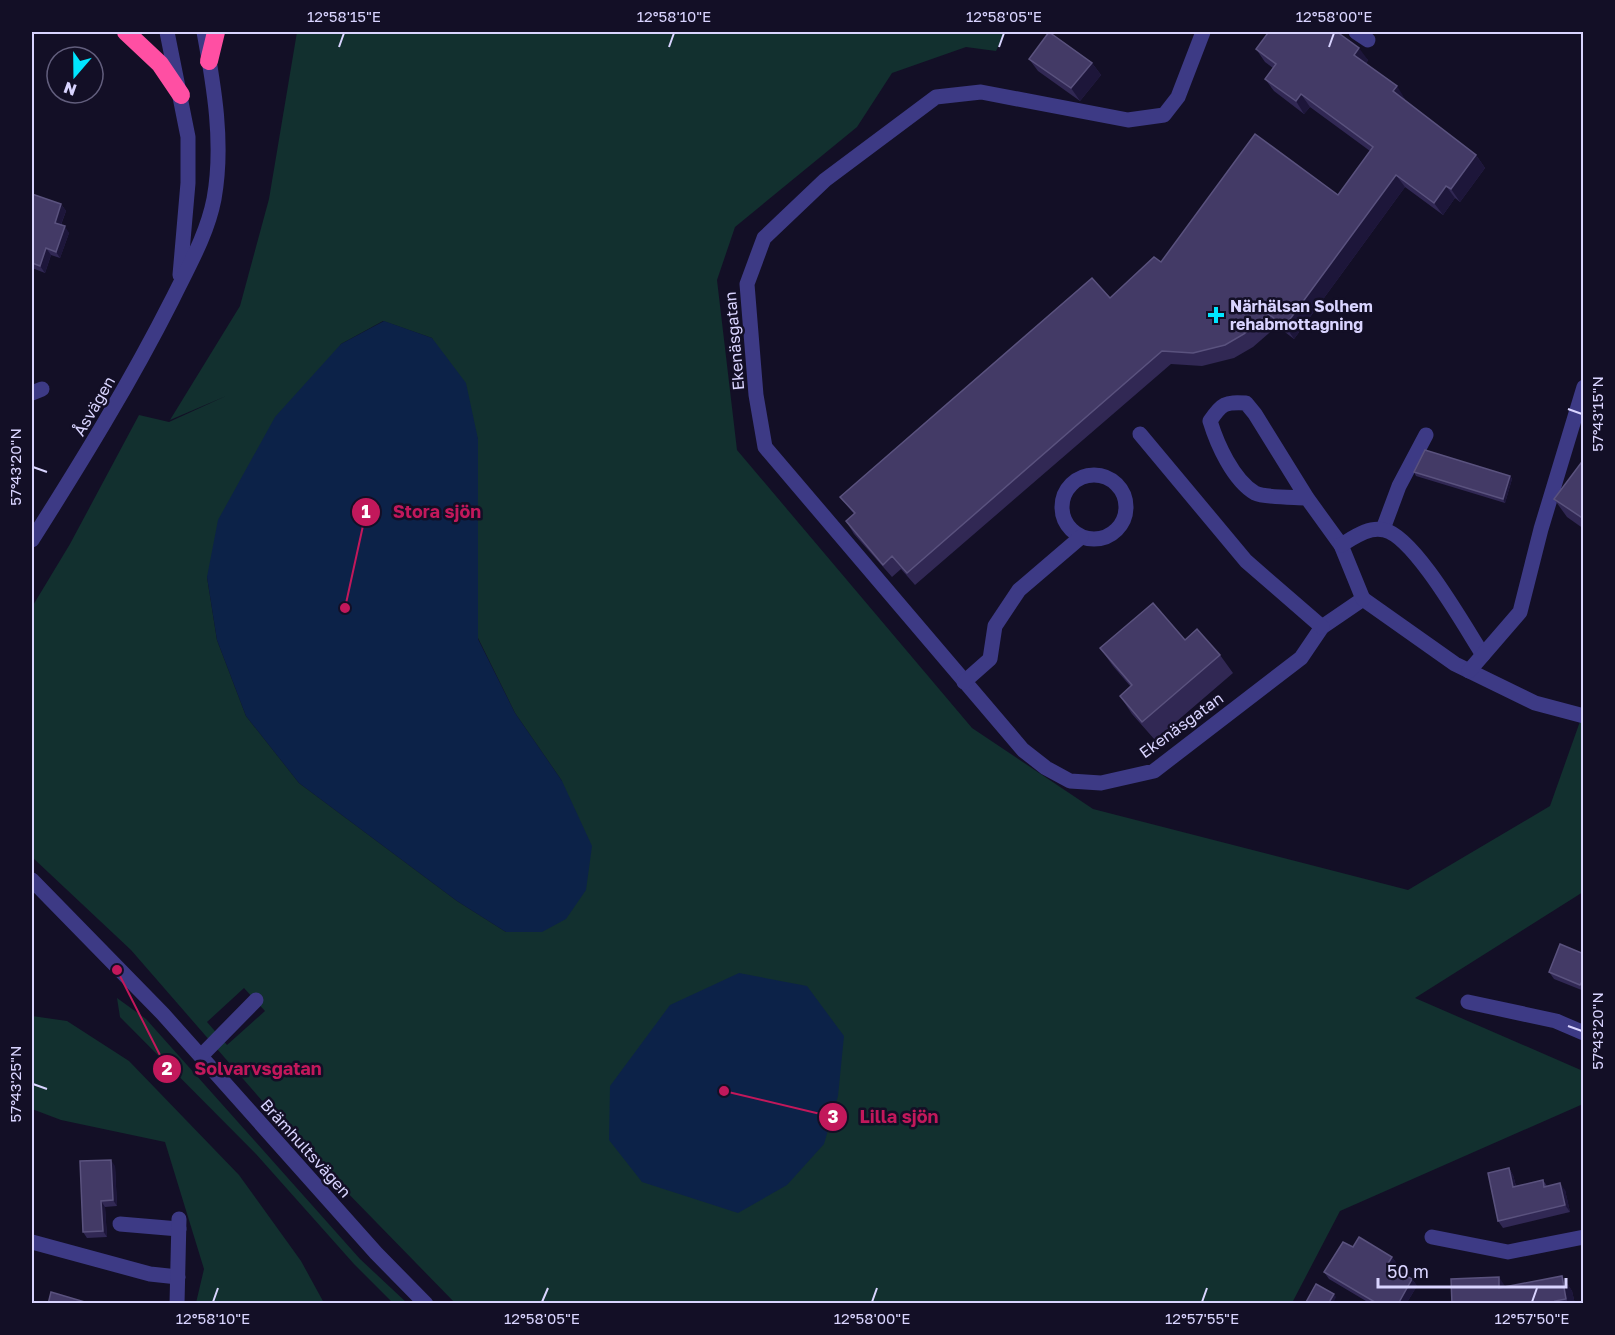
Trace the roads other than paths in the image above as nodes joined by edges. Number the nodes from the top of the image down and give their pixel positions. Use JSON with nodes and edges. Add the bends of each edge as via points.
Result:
{"nodes":[{"id":1,"x":126,"y":32,"type":"edge"},
{"id":2,"x":167,"y":32,"type":"edge"},
{"id":3,"x":204,"y":32,"type":"edge"},
{"id":4,"x":216,"y":32,"type":"edge"},
{"id":5,"x":1203,"y":32,"type":"edge"},
{"id":6,"x":209,"y":61,"type":"junction"},
{"id":7,"x":181,"y":95,"type":"junction"},
{"id":8,"x":179,"y":286,"type":"junction"},
{"id":9,"x":1584,"y":387,"type":"edge"},
{"id":10,"x":1140,"y":434,"type":"dead end"},
{"id":11,"x":1426,"y":435,"type":"dead end"},
{"id":12,"x":1308,"y":498,"type":"junction"},
{"id":13,"x":1383,"y":529,"type":"junction"},
{"id":14,"x":1081,"y":537,"type":"junction"},
{"id":15,"x":32,"y":540,"type":"edge"},
{"id":16,"x":1341,"y":545,"type":"junction"},
{"id":17,"x":1363,"y":599,"type":"junction"},
{"id":18,"x":1323,"y":627,"type":"junction"},
{"id":19,"x":1484,"y":655,"type":"junction"},
{"id":20,"x":1469,"y":672,"type":"junction"},
{"id":21,"x":964,"y":682,"type":"junction"},
{"id":22,"x":1584,"y":716,"type":"edge"},
{"id":23,"x":32,"y":880,"type":"edge"},
{"id":24,"x":35,"y":897,"type":"edge"},
{"id":25,"x":85,"y":938,"type":"junction"},
{"id":26,"x":256,"y":1000,"type":"dead end"},
{"id":27,"x":1468,"y":1002,"type":"dead end"},
{"id":28,"x":1584,"y":1033,"type":"edge"},
{"id":29,"x":201,"y":1056,"type":"junction"},
{"id":30,"x":120,"y":1224,"type":"dead end"},
{"id":31,"x":1432,"y":1237,"type":"dead end"},
{"id":32,"x":1584,"y":1237,"type":"edge"},
{"id":33,"x":32,"y":1242,"type":"edge"},
{"id":34,"x":178,"y":1277,"type":"junction"},
{"id":35,"x":177,"y":1304,"type":"edge"},
{"id":36,"x":426,"y":1304,"type":"edge"}],
"edges":[{"from":1,"to":7,"type":"highway","via":[[160,64]]},
{"from":2,"to":7,"type":"street","name":"Åsvägen"},
{"from":3,"to":6,"type":"street","name":"Åsvägen"},
{"from":4,"to":6,"type":"highway"},
{"from":5,"to":21,"type":"street","name":"Ekenäsgatan","via":[[1178,97],[1164,115],[1128,120],[981,92],[936,97],[825,180],[764,238],[747,284],[756,395],[765,447]]},
{"from":6,"to":8,"type":"street","name":"Åsvägen","via":[[217,115],[214,199],[204,235]]},
{"from":7,"to":8,"type":"street","name":"Åsvägen","via":[[188,137],[188,183]]},
{"from":8,"to":15,"type":"street","name":"Åsvägen","via":[[105,425]]},
{"from":9,"to":19,"type":"street","via":[[1520,612]]},
{"from":10,"to":18,"type":"street","via":[[1246,561]]},
{"from":11,"to":13,"type":"street","via":[[1399,486]]},
{"from":12,"to":12,"type":"street","via":[[1246,403],[1220,406],[1210,420],[1212,428],[1241,481],[1257,494]]},
{"from":12,"to":16,"type":"street"},
{"from":13,"to":16,"type":"street","via":[[1368,531]]},
{"from":13,"to":19,"type":"street","via":[[1398,536],[1419,558]]},
{"from":14,"to":14,"type":"street","via":[[1103,539],[1121,526],[1126,516],[1124,494],[1110,479],[1089,475],[1071,484],[1065,493],[1062,513],[1066,523]]},
{"from":14,"to":21,"type":"street","via":[[1019,590],[995,626],[990,658]]},
{"from":16,"to":17,"type":"street"},
{"from":17,"to":18,"type":"street","name":"Ekenäsgatan"},
{"from":17,"to":20,"type":"street"},
{"from":18,"to":21,"type":"street","name":"Ekenäsgatan","via":[[1301,658],[1167,762],[1154,771],[1101,783],[1070,781],[1046,768],[1023,750]]},
{"from":19,"to":20,"type":"street"},
{"from":20,"to":22,"type":"street","via":[[1535,703]]},
{"from":23,"to":25,"type":"street","name":"Brämhultsvägen"},
{"from":24,"to":25,"type":"street","name":"Brämhultsvägen"},
{"from":25,"to":29,"type":"street","name":"Brämhultsvägen"},
{"from":26,"to":29,"type":"street"},
{"from":27,"to":28,"type":"street","via":[[1556,1022]]},
{"from":29,"to":36,"type":"street","name":"Brämhultsvägen"},
{"from":30,"to":34,"type":"street","via":[[179,1224]]},
{"from":31,"to":32,"type":"street","via":[[1508,1252]]},
{"from":33,"to":34,"type":"street","via":[[150,1274]]},
{"from":34,"to":35,"type":"street"}]}
